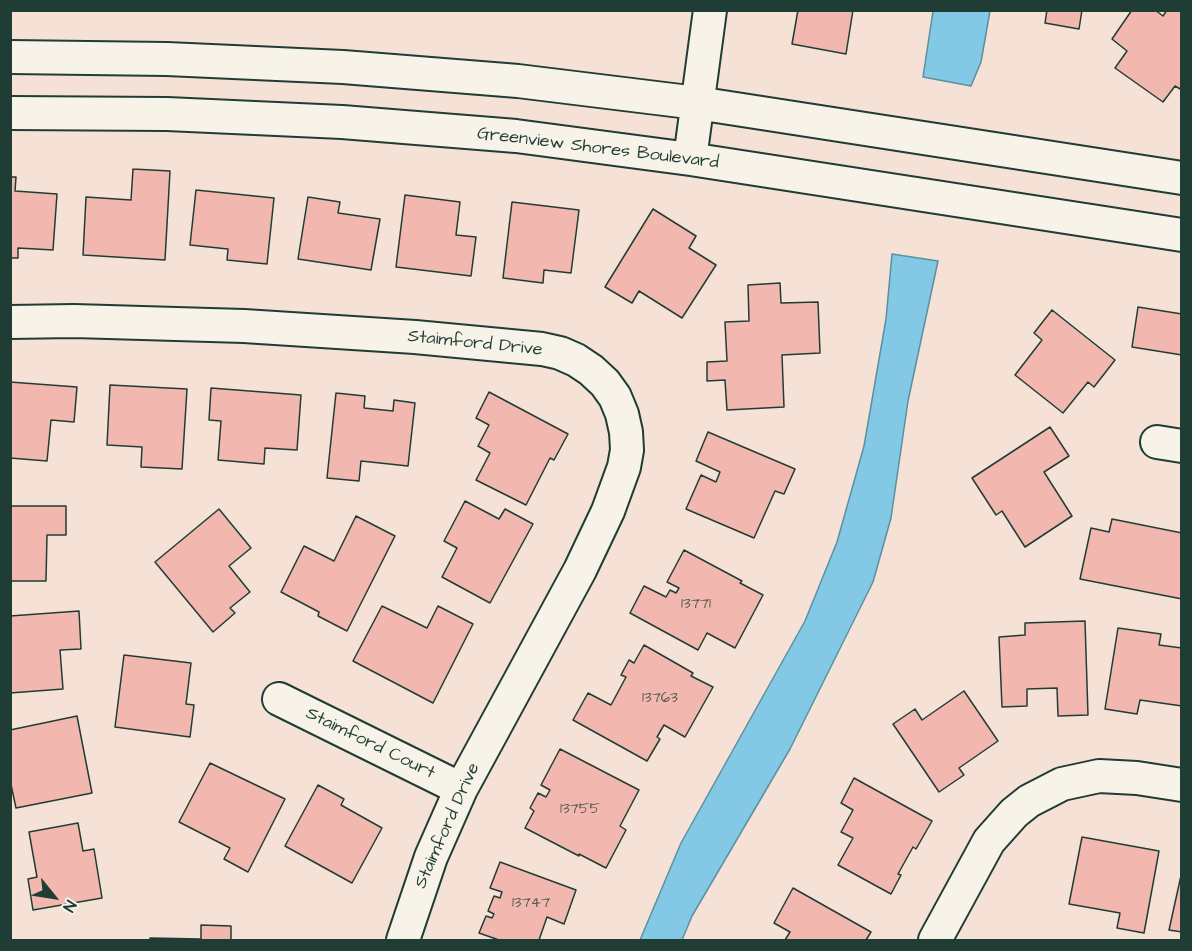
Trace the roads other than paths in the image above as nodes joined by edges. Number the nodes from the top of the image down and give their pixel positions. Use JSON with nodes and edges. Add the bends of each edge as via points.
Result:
{"nodes":[{"id":1,"x":710,"y":10,"type":"edge"},
{"id":2,"x":10,"y":57,"type":"edge"},
{"id":3,"x":697,"y":104,"type":"junction"},
{"id":4,"x":10,"y":112,"type":"edge"},
{"id":5,"x":690,"y":159,"type":"junction"},
{"id":6,"x":1182,"y":178,"type":"edge"},
{"id":7,"x":1182,"y":235,"type":"edge"},
{"id":8,"x":10,"y":322,"type":"edge"},
{"id":9,"x":279,"y":699,"type":"dead end"},
{"id":10,"x":1182,"y":785,"type":"edge"},
{"id":11,"x":461,"y":789,"type":"junction"},
{"id":12,"x":403,"y":940,"type":"edge"},
{"id":13,"x":935,"y":940,"type":"edge"}],
"edges":[{"from":1,"to":3,"type":"street"},
{"from":2,"to":3,"type":"street","via":[[342,67],[518,81]]},
{"from":3,"to":5,"type":"street"},
{"from":3,"to":6,"type":"street"},
{"from":4,"to":5,"type":"street","name":"Greenview Shores Boulevard","via":[[342,122],[516,136]]},
{"from":5,"to":7,"type":"street","name":"Greenview Shores Boulevard"},
{"from":8,"to":11,"type":"street","name":"Staimford Drive","via":[[244,326],[415,337],[542,349],[576,360],[600,377],[622,414],[627,450],[624,467],[585,560]]},
{"from":9,"to":11,"type":"street","name":"Staimford Court"},
{"from":10,"to":13,"type":"street","via":[[1099,776],[1062,784],[1029,801],[989,841]]},
{"from":11,"to":12,"type":"street","name":"Staimford Drive","via":[[431,857]]}]}
